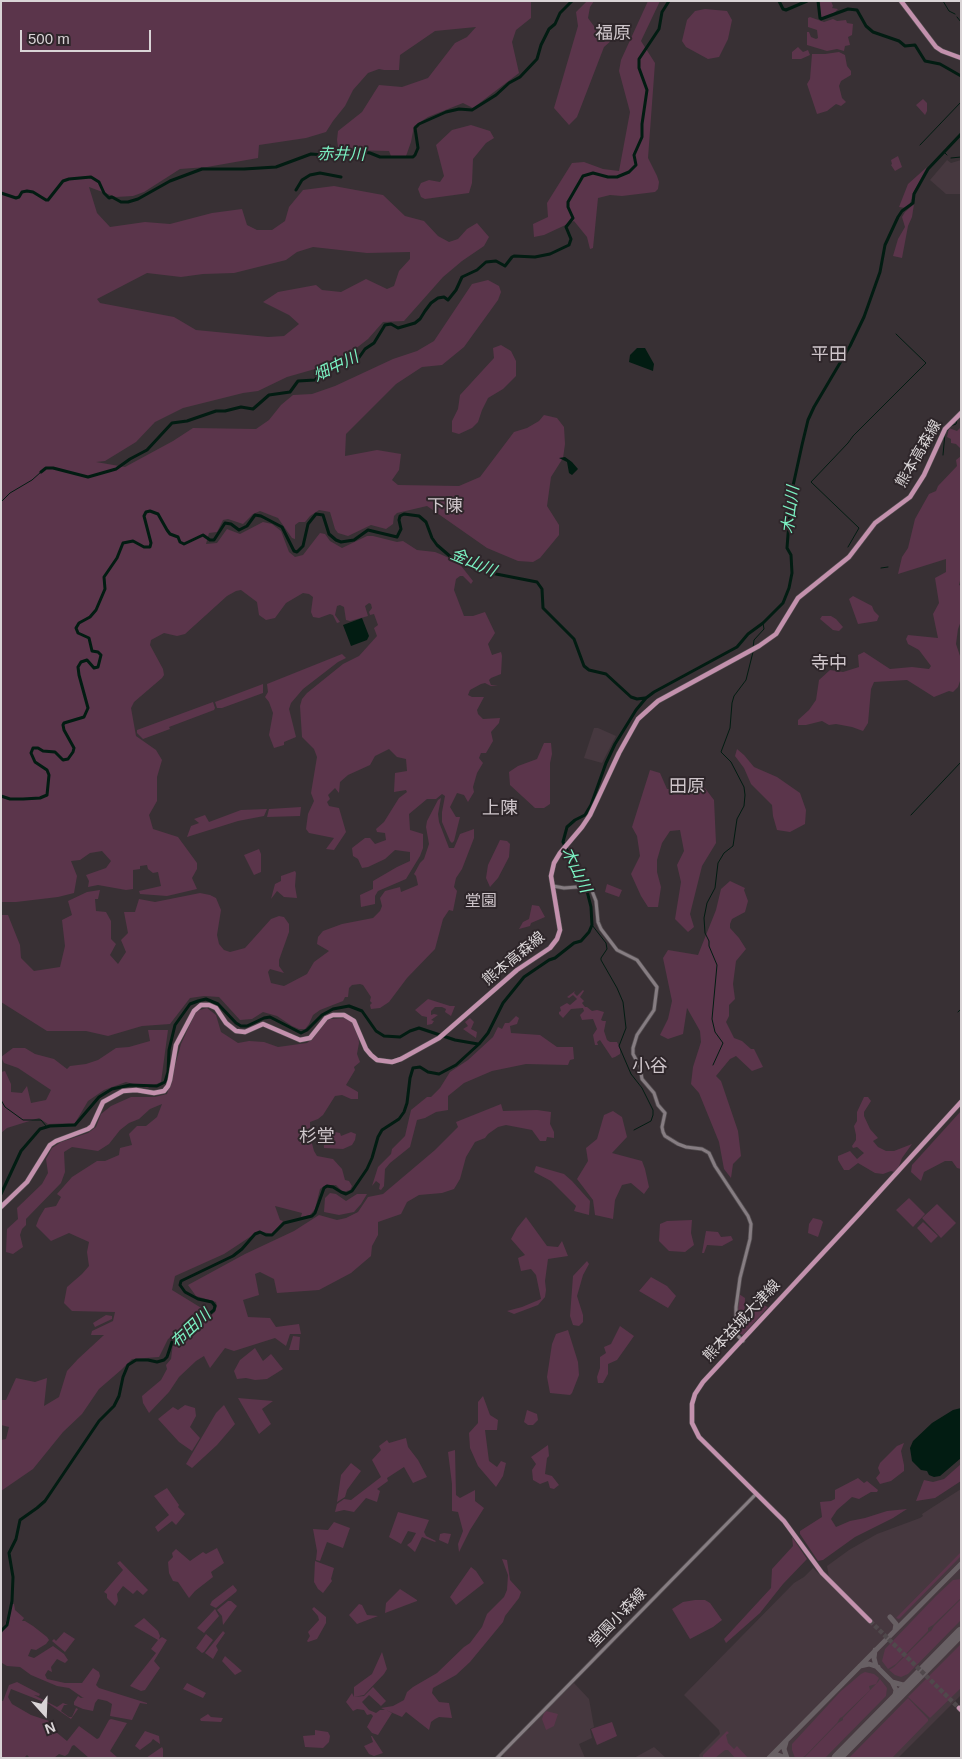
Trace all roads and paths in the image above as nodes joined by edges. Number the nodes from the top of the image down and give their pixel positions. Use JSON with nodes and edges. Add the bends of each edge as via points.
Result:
{"nodes":[{"id":1,"x":901,"y":1,"type":"edge"},
{"id":2,"x":961,"y":58,"type":"edge"},
{"id":3,"x":961,"y":413,"type":"edge"},
{"id":4,"x":553,"y":886,"type":"junction"},
{"id":5,"x":961,"y":1102,"type":"edge"},
{"id":6,"x":961,"y":1106,"type":"edge"},
{"id":7,"x":1,"y":1207,"type":"edge"},
{"id":8,"x":742,"y":1341,"type":"junction"},
{"id":9,"x":756,"y":1494,"type":"junction"},
{"id":10,"x":819,"y":1568,"type":"junction"},
{"id":11,"x":870,"y":1621,"type":"tunnel mouth"},
{"id":12,"x":497,"y":1758,"type":"edge"}],
"edges":[{"from":1,"to":2,"type":"main road","via":[[936,47]]},
{"from":3,"to":4,"type":"main road","name":"熊本高森線","via":[[945,429],[910,497],[875,524],[849,557],[798,598],[776,634],[658,701],[643,714],[619,753],[590,815],[560,853],[552,871]]},
{"from":4,"to":7,"type":"main road","name":"熊本高森線","via":[[560,930],[554,944],[517,970],[439,1038],[401,1059],[386,1062],[377,1060],[367,1051],[354,1021],[344,1015],[330,1016],[310,1038],[300,1040],[263,1024],[245,1032],[236,1031],[216,1008],[201,1005],[194,1011],[176,1045],[170,1080],[164,1091],[154,1094],[123,1091],[103,1102],[92,1126],[50,1145],[27,1182]]},
{"from":4,"to":8,"type":"main road","via":[[590,886],[598,908],[599,925],[613,947],[637,960],[657,987],[654,1010],[637,1035],[632,1052],[641,1068],[642,1079],[665,1113],[662,1127],[665,1136],[678,1144],[709,1153],[752,1224],[736,1307],[735,1330]]},
{"from":5,"to":8,"type":"main road","name":"熊本益城大津線"},
{"from":6,"to":8,"type":"main road","name":"熊本益城大津線"},
{"from":8,"to":9,"type":"main road","name":"熊本益城大津線","via":[[698,1387],[691,1417],[699,1437]]},
{"from":8,"to":10,"type":"main road","name":"熊本益城大津線","via":[[701,1388],[694,1405],[694,1422],[703,1438],[786,1519]]},
{"from":9,"to":10,"type":"main road","name":"熊本益城大津線","via":[[784,1521]]},
{"from":9,"to":12,"type":"main road","name":"堂園小森線"},
{"from":10,"to":11,"type":"main road","name":"熊本益城大津線"}]}
